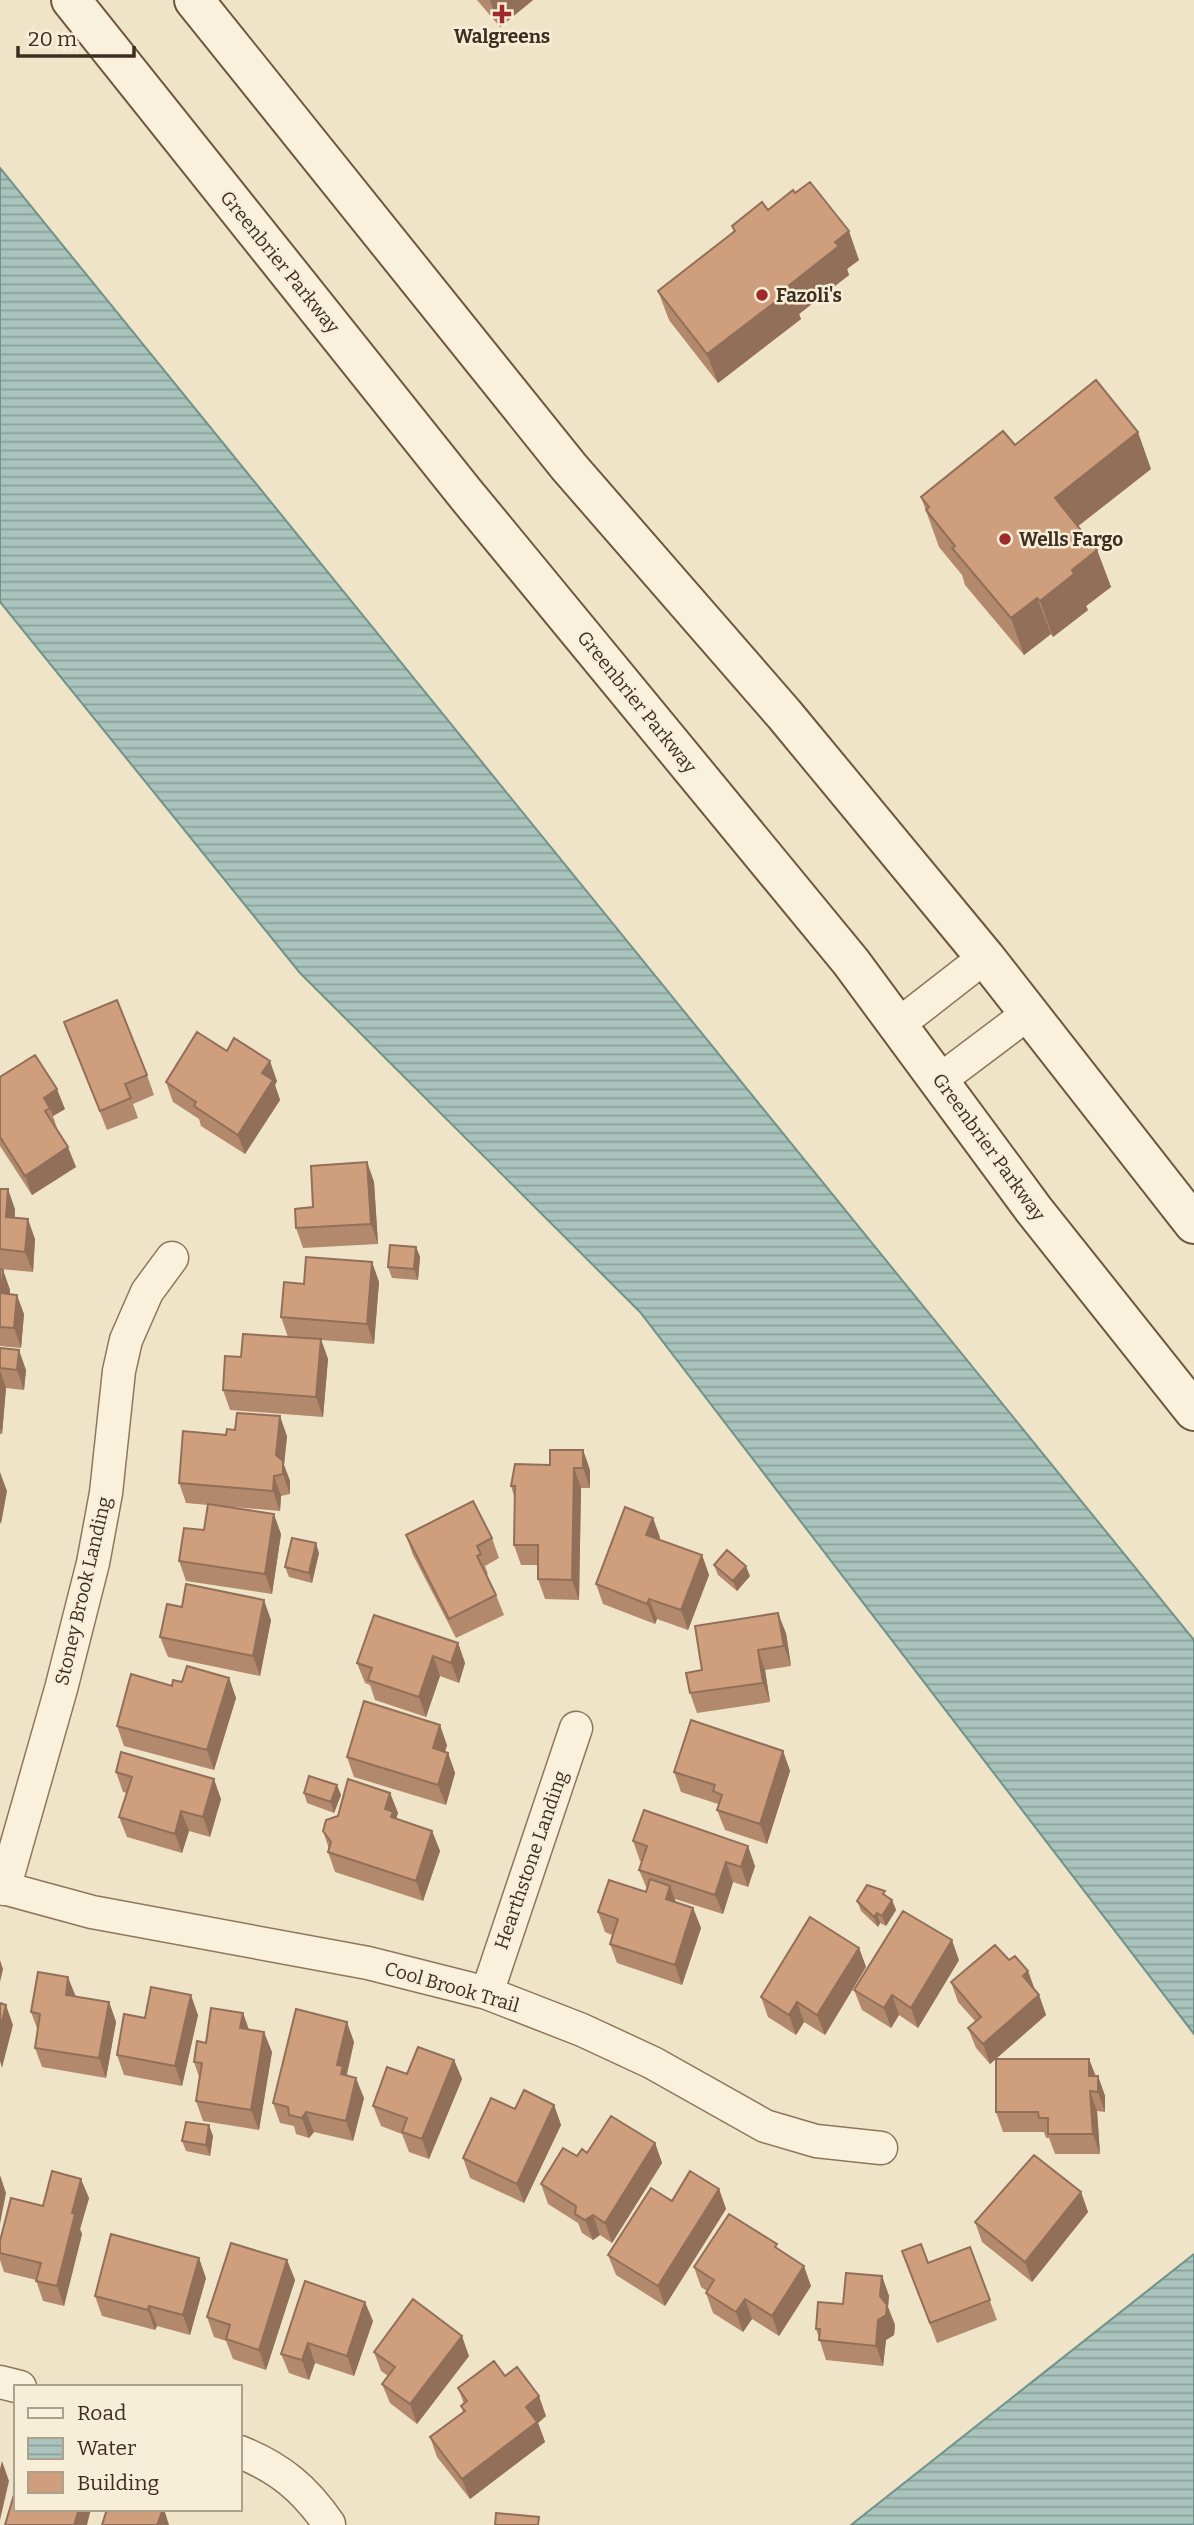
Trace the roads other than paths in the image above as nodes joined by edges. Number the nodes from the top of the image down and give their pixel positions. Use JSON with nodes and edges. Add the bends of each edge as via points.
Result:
{"nodes":[{"id":1,"x":71,"y":0,"type":"edge"},
{"id":2,"x":194,"y":0,"type":"edge"},
{"id":3,"x":985,"y":957,"type":"junction"},
{"id":4,"x":1029,"y":1013,"type":"junction"},
{"id":5,"x":898,"y":1024,"type":"junction"},
{"id":6,"x":940,"y":1080,"type":"junction"},
{"id":7,"x":1194,"y":1224,"type":"edge"},
{"id":8,"x":172,"y":1258,"type":"dead end"},
{"id":9,"x":1194,"y":1411,"type":"edge"},
{"id":10,"x":576,"y":1728,"type":"dead end"},
{"id":11,"x":2,"y":1888,"type":"edge"},
{"id":12,"x":486,"y":1993,"type":"junction"},
{"id":13,"x":881,"y":2148,"type":"dead end"},
{"id":14,"x":242,"y":2453,"type":"edge"},
{"id":15,"x":330,"y":2524,"type":"edge"}],
"edges":[{"from":1,"to":5,"type":"main road","name":"Greenbrier Parkway"},
{"from":2,"to":3,"type":"main road","via":[[569,467],[784,714]]},
{"from":3,"to":4,"type":"main road"},
{"from":3,"to":5,"type":"street"},
{"from":4,"to":6,"type":"street"},
{"from":4,"to":7,"type":"main road"},
{"from":5,"to":6,"type":"main road","name":"Greenbrier Parkway"},
{"from":6,"to":9,"type":"main road","name":"Greenbrier Parkway","via":[[1034,1210]]},
{"from":8,"to":11,"type":"street","name":"Stoney Brook Landing","via":[[147,1292],[126,1340],[93,1563]]},
{"from":10,"to":12,"type":"street","name":"Hearthstone Landing"},
{"from":11,"to":12,"type":"street","name":"Cool Brook Trail","via":[[92,1912],[368,1963]]},
{"from":12,"to":13,"type":"street","name":"Cool Brook Trail","via":[[653,2063],[765,2126],[816,2141]]},
{"from":14,"to":15,"type":"street","via":[[298,2484]]}]}
